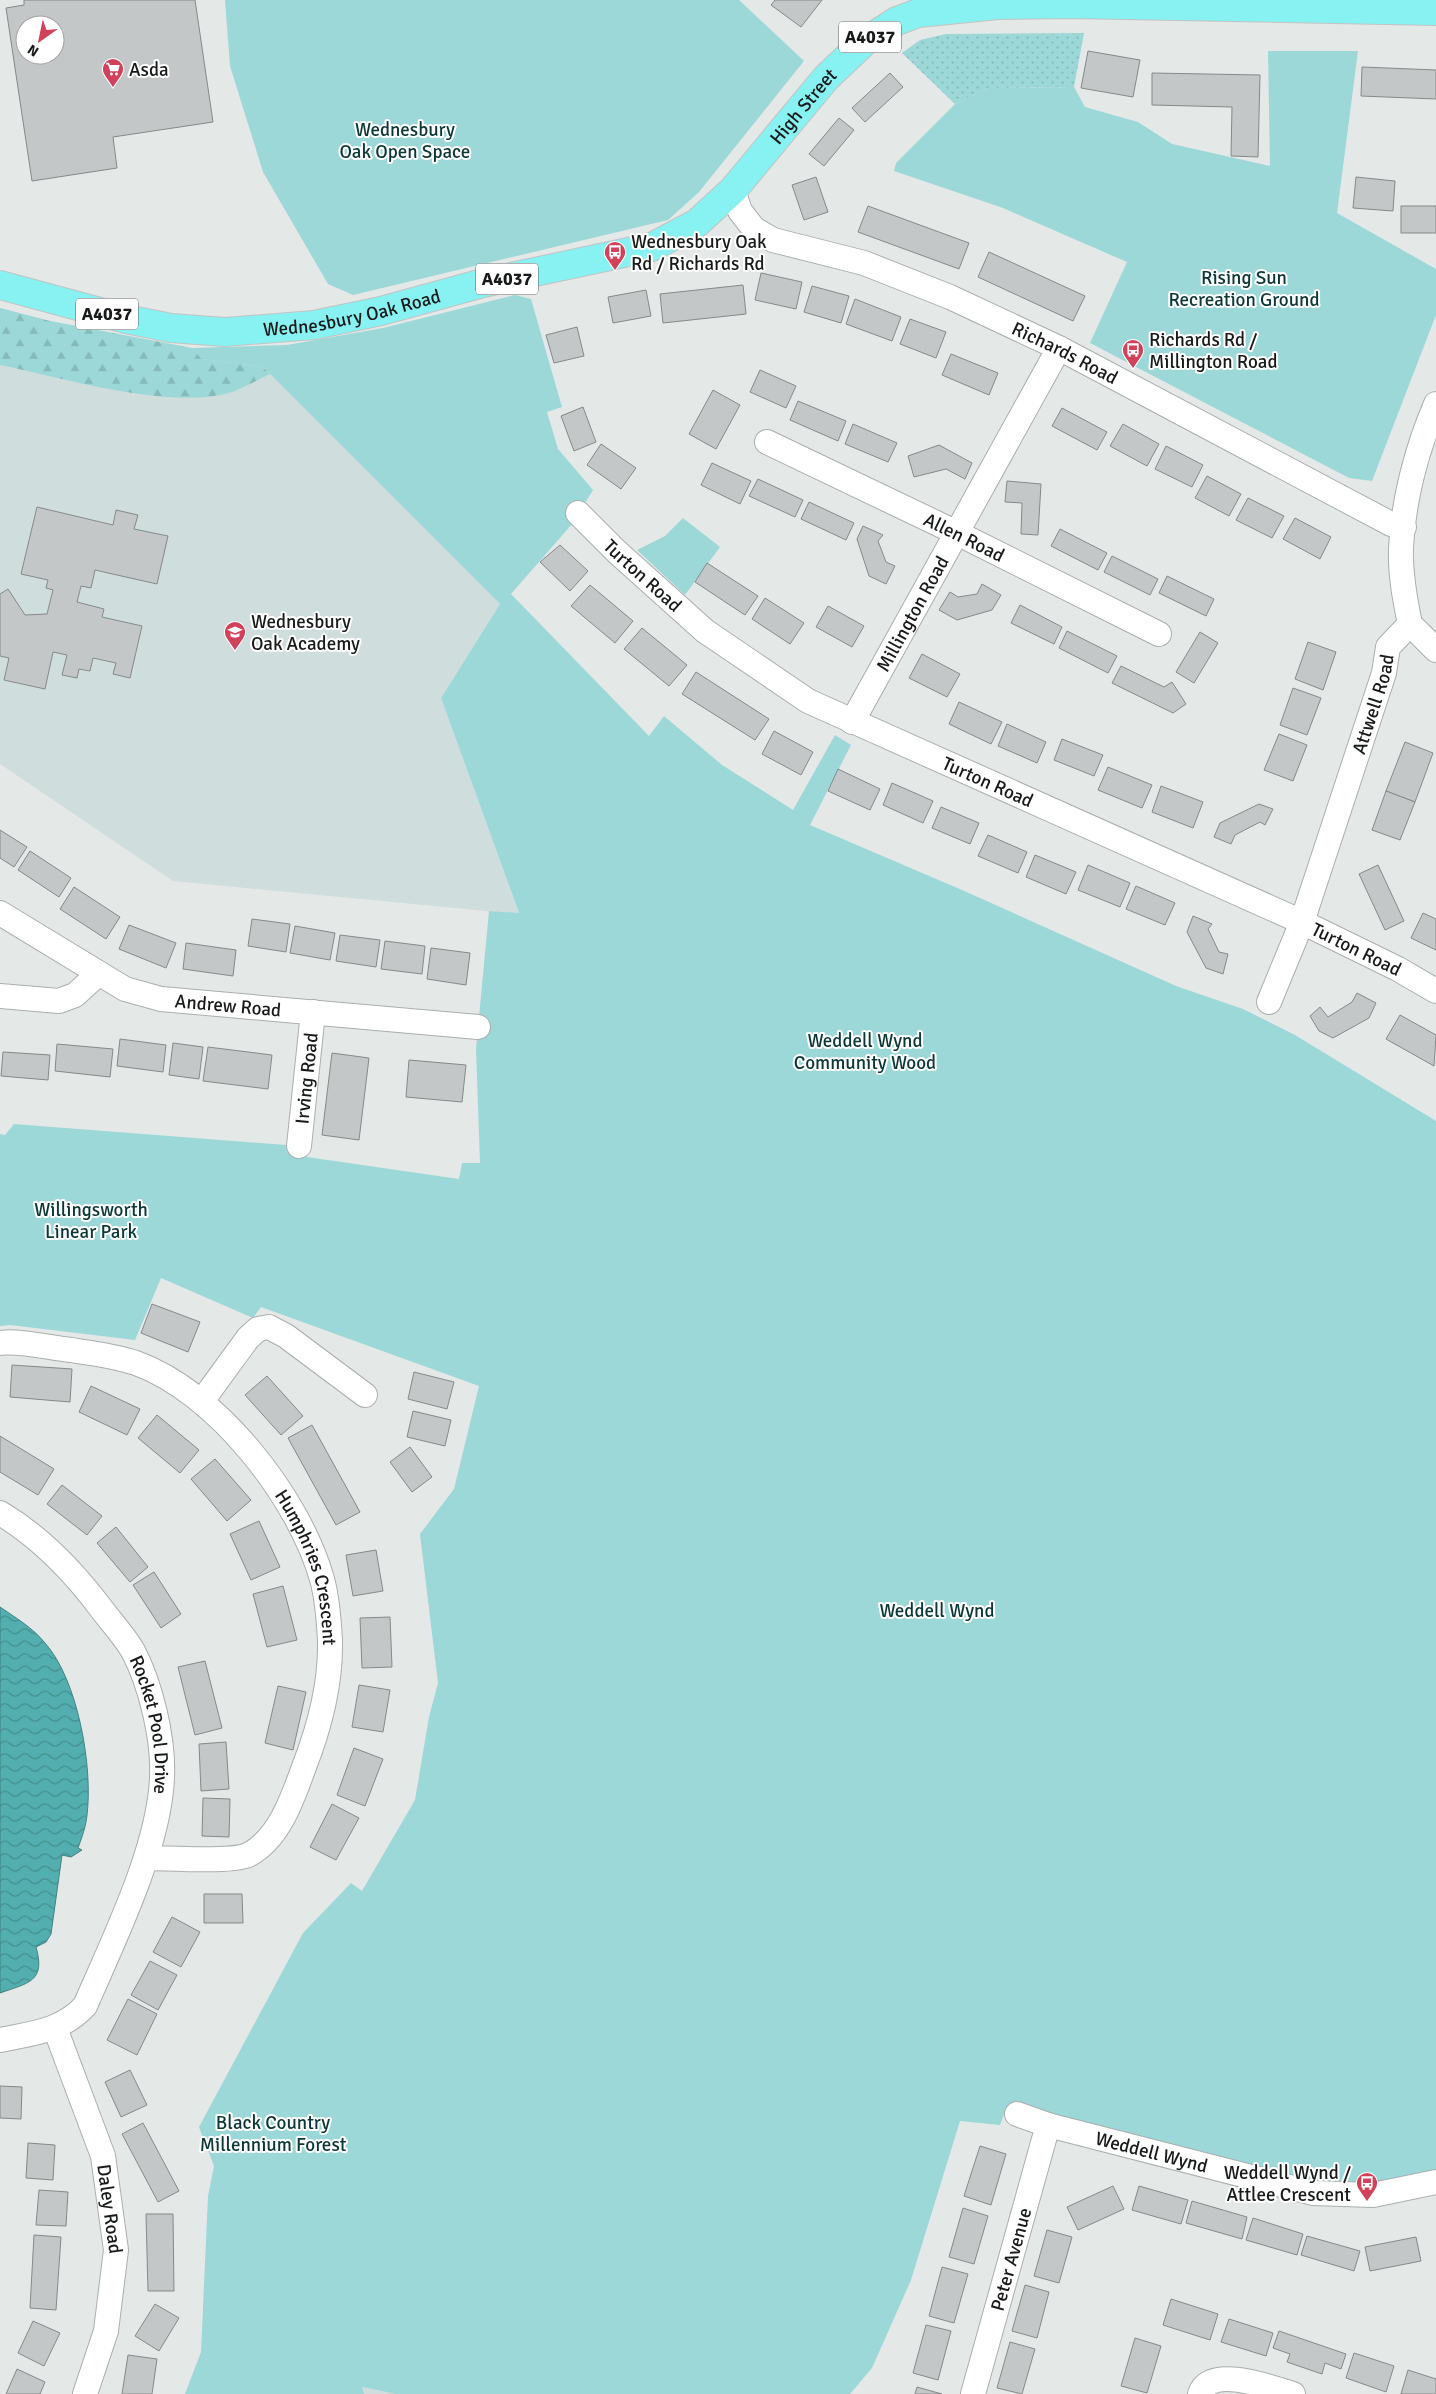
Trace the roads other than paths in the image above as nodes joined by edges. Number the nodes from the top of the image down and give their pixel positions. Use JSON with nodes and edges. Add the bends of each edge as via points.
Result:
{"nodes":[{"id":1,"x":1436,"y":11,"type":"edge"},
{"id":2,"x":733,"y":190,"type":"junction"},
{"id":3,"x":697,"y":223,"type":"joint"},
{"id":4,"x":0,"y":285,"type":"edge"},
{"id":5,"x":1059,"y":348,"type":"junction"},
{"id":6,"x":1436,"y":404,"type":"edge"},
{"id":7,"x":767,"y":442,"type":"dead end"},
{"id":8,"x":578,"y":512,"type":"dead end"},
{"id":9,"x":1404,"y":527,"type":"junction"},
{"id":10,"x":957,"y":533,"type":"junction"},
{"id":11,"x":1410,"y":624,"type":"junction"},
{"id":12,"x":1159,"y":634,"type":"dead end"},
{"id":13,"x":1436,"y":650,"type":"edge"},
{"id":14,"x":852,"y":722,"type":"junction"},
{"id":15,"x":0,"y":913,"type":"edge"},
{"id":16,"x":1302,"y":922,"type":"junction"},
{"id":17,"x":98,"y":974,"type":"junction"},
{"id":18,"x":1436,"y":991,"type":"edge"},
{"id":19,"x":0,"y":996,"type":"edge"},
{"id":20,"x":1269,"y":1002,"type":"dead end"},
{"id":21,"x":313,"y":1012,"type":"junction"},
{"id":22,"x":478,"y":1027,"type":"dead end"},
{"id":23,"x":299,"y":1146,"type":"dead end"},
{"id":24,"x":0,"y":1343,"type":"edge"},
{"id":25,"x":365,"y":1395,"type":"dead end"},
{"id":26,"x":202,"y":1401,"type":"junction"},
{"id":27,"x":0,"y":1513,"type":"edge"},
{"id":28,"x":146,"y":1858,"type":"junction"},
{"id":29,"x":55,"y":2028,"type":"junction"},
{"id":30,"x":0,"y":2040,"type":"edge"},
{"id":31,"x":1017,"y":2114,"type":"dead end"},
{"id":32,"x":1048,"y":2125,"type":"junction"},
{"id":33,"x":1436,"y":2182,"type":"edge"},
{"id":34,"x":85,"y":2394,"type":"edge"},
{"id":35,"x":973,"y":2394,"type":"edge"},
{"id":36,"x":1200,"y":2394,"type":"edge"},
{"id":37,"x":1293,"y":2394,"type":"edge"}],
"edges":[{"from":1,"to":2,"type":"main road","name":"High Street","number":"A4037","via":[[1069,4],[998,5],[918,13],[897,20],[864,42],[826,78]]},
{"from":2,"to":3,"type":"main road","name":"High Street","number":"A4037"},
{"from":2,"to":5,"type":"street","name":"Richards Road","via":[[740,211],[754,229],[773,240],[864,263],[905,278]]},
{"from":3,"to":4,"type":"main road","name":"Wednesbury Oak Road","number":"A4037","via":[[652,247],[483,284],[381,311],[314,324],[225,332],[171,328],[126,319]]},
{"from":5,"to":9,"type":"street","name":"Richards Road","via":[[1391,524]]},
{"from":5,"to":10,"type":"street","name":"Millington Road"},
{"from":6,"to":9,"type":"street","via":[[1427,424],[1409,489]]},
{"from":7,"to":10,"type":"street","name":"Allen Road"},
{"from":8,"to":14,"type":"street","name":"Turton Road","via":[[617,552],[705,631],[808,701]]},
{"from":9,"to":11,"type":"street","via":[[1401,549]]},
{"from":10,"to":12,"type":"street","name":"Allen Road"},
{"from":10,"to":14,"type":"street","name":"Millington Road"},
{"from":11,"to":13,"type":"street"},
{"from":11,"to":16,"type":"street","name":"Attwell Road","via":[[1388,647],[1384,673]]},
{"from":14,"to":16,"type":"street","name":"Turton Road"},
{"from":15,"to":17,"type":"street","name":"Andrew Road"},
{"from":16,"to":18,"type":"street","name":"Turton Road"},
{"from":16,"to":20,"type":"street","name":"Attwell Road"},
{"from":17,"to":19,"type":"street","via":[[75,995],[59,1001]]},
{"from":17,"to":21,"type":"street","name":"Andrew Road","via":[[125,989],[161,999]]},
{"from":21,"to":22,"type":"street","name":"Andrew Road"},
{"from":21,"to":23,"type":"street","name":"Irving Road"},
{"from":24,"to":26,"type":"street","name":"Humphries Crescent","via":[[92,1353],[137,1363]]},
{"from":25,"to":26,"type":"street","via":[[269,1327],[258,1329],[248,1338]]},
{"from":26,"to":28,"type":"street","name":"Humphries Crescent","via":[[252,1453],[302,1528],[322,1580],[330,1640],[328,1691],[317,1734],[291,1803],[267,1839],[250,1854],[234,1860]]},
{"from":27,"to":28,"type":"street","name":"Rocket Pool Drive","via":[[24,1527],[60,1558],[132,1650],[156,1719],[162,1778]]},
{"from":28,"to":29,"type":"street","name":"Rocket Pool Drive","via":[[85,2006],[74,2018]]},
{"from":29,"to":30,"type":"street","name":"Rocket Pool Drive"},
{"from":29,"to":34,"type":"street","name":"Daley Road","via":[[103,2156],[116,2250],[106,2331]]},
{"from":31,"to":32,"type":"street","name":"Weddell Wynd"},
{"from":32,"to":33,"type":"street","name":"Weddell Wynd","via":[[1313,2193],[1372,2195]]},
{"from":32,"to":35,"type":"street","name":"Peter Avenue"},
{"from":36,"to":37,"type":"street","via":[[1216,2380],[1231,2378]]}]}
